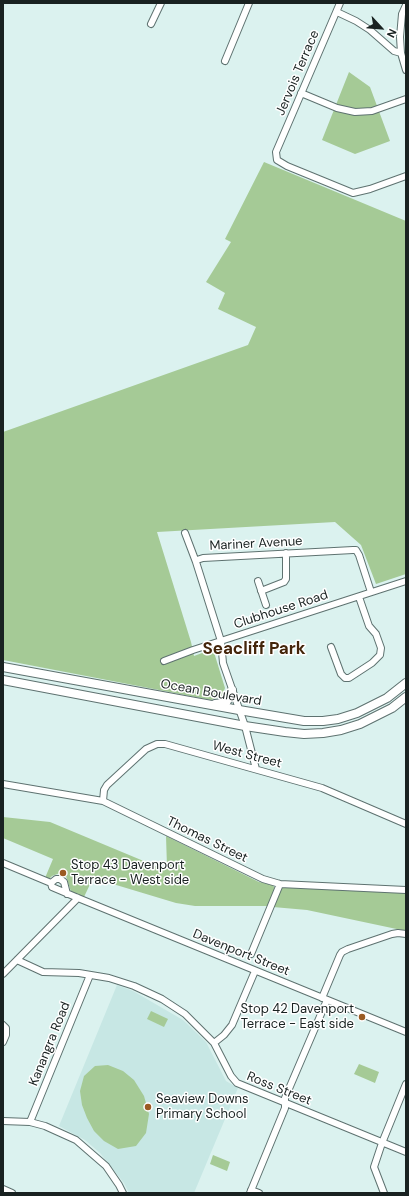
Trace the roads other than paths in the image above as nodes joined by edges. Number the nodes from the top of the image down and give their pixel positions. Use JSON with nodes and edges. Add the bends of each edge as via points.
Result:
{"nodes":[{"id":1,"x":161,"y":3,"type":"edge"},
{"id":2,"x":249,"y":3,"type":"edge"},
{"id":3,"x":340,"y":3,"type":"edge"},
{"id":4,"x":406,"y":5,"type":"edge"},
{"id":5,"x":337,"y":12,"type":"junction"},
{"id":6,"x":151,"y":24,"type":"dead end"},
{"id":7,"x":401,"y":53,"type":"junction"},
{"id":8,"x":225,"y":61,"type":"dead end"},
{"id":9,"x":406,"y":70,"type":"edge"},
{"id":10,"x":301,"y":93,"type":"junction"},
{"id":11,"x":406,"y":99,"type":"edge"},
{"id":12,"x":406,"y":176,"type":"edge"},
{"id":13,"x":185,"y":532,"type":"dead end"},
{"id":14,"x":286,"y":553,"type":"junction"},
{"id":15,"x":196,"y":562,"type":"junction"},
{"id":16,"x":258,"y":581,"type":"dead end"},
{"id":17,"x":406,"y":581,"type":"edge"},
{"id":18,"x":261,"y":591,"type":"junction"},
{"id":19,"x":371,"y":592,"type":"junction"},
{"id":20,"x":359,"y":597,"type":"junction"},
{"id":21,"x":266,"y":605,"type":"dead end"},
{"id":22,"x":221,"y":640,"type":"junction"},
{"id":23,"x":331,"y":647,"type":"dead end"},
{"id":24,"x":164,"y":661,"type":"dead end"},
{"id":25,"x":3,"y":666,"type":"edge"},
{"id":26,"x":3,"y":680,"type":"edge"},
{"id":27,"x":406,"y":683,"type":"edge"},
{"id":28,"x":232,"y":690,"type":"junction"},
{"id":29,"x":134,"y":691,"type":"junction"},
{"id":30,"x":406,"y":697,"type":"edge"},
{"id":31,"x":200,"y":703,"type":"junction"},
{"id":32,"x":150,"y":707,"type":"junction"},
{"id":33,"x":239,"y":710,"type":"junction"},
{"id":34,"x":245,"y":726,"type":"junction"},
{"id":35,"x":256,"y":769,"type":"junction"},
{"id":36,"x":3,"y":784,"type":"edge"},
{"id":37,"x":103,"y":800,"type":"junction"},
{"id":38,"x":406,"y":824,"type":"edge"},
{"id":39,"x":3,"y":862,"type":"edge"},
{"id":40,"x":50,"y":883,"type":"junction"},
{"id":41,"x":280,"y":884,"type":"junction"},
{"id":42,"x":406,"y":890,"type":"edge"},
{"id":43,"x":68,"y":894,"type":"junction"},
{"id":44,"x":78,"y":898,"type":"junction"},
{"id":45,"x":406,"y":934,"type":"edge"},
{"id":46,"x":251,"y":954,"type":"dead end"},
{"id":47,"x":17,"y":960,"type":"junction"},
{"id":48,"x":255,"y":971,"type":"junction"},
{"id":49,"x":3,"y":974,"type":"edge"},
{"id":50,"x":90,"y":975,"type":"junction"},
{"id":51,"x":325,"y":999,"type":"junction"},
{"id":52,"x":3,"y":1025,"type":"edge"},
{"id":53,"x":406,"y":1032,"type":"edge"},
{"id":54,"x":3,"y":1042,"type":"edge"},
{"id":55,"x":214,"y":1043,"type":"junction"},
{"id":56,"x":406,"y":1084,"type":"edge"},
{"id":57,"x":285,"y":1102,"type":"junction"},
{"id":58,"x":3,"y":1121,"type":"edge"},
{"id":59,"x":30,"y":1122,"type":"junction"},
{"id":60,"x":382,"y":1142,"type":"junction"},
{"id":61,"x":406,"y":1152,"type":"edge"},
{"id":62,"x":3,"y":1189,"type":"edge"},
{"id":63,"x":251,"y":1191,"type":"edge"},
{"id":64,"x":12,"y":1193,"type":"edge"},
{"id":65,"x":123,"y":1193,"type":"edge"},
{"id":66,"x":259,"y":1193,"type":"edge"},
{"id":67,"x":384,"y":1193,"type":"edge"}],
"edges":[{"from":1,"to":6,"type":"street"},
{"from":2,"to":8,"type":"street"},
{"from":3,"to":5,"type":"street","name":"Jervois Terrace"},
{"from":4,"to":7,"type":"street","via":[[402,14]]},
{"from":5,"to":7,"type":"street","via":[[356,21],[394,51]]},
{"from":5,"to":10,"type":"street","name":"Jervois Terrace"},
{"from":7,"to":9,"type":"street"},
{"from":10,"to":11,"type":"street","via":[[337,108],[355,112],[372,111]]},
{"from":10,"to":12,"type":"street","name":"Jervois Terrace","via":[[276,152],[277,160],[353,193]]},
{"from":13,"to":15,"type":"street"},
{"from":14,"to":15,"type":"street","name":"Mariner Avenue","via":[[203,558]]},
{"from":14,"to":18,"type":"street","via":[[286,579]]},
{"from":14,"to":19,"type":"street","name":"Mariner Avenue","via":[[356,550]]},
{"from":15,"to":22,"type":"street","name":"Mariner Avenue"},
{"from":16,"to":18,"type":"street"},
{"from":17,"to":19,"type":"street","name":"Clubhouse Road"},
{"from":18,"to":21,"type":"street"},
{"from":19,"to":20,"type":"street","name":"Clubhouse Road"},
{"from":20,"to":22,"type":"street","name":"Clubhouse Road"},
{"from":20,"to":23,"type":"street","via":[[369,626],[376,634],[381,648],[380,655],[372,664],[345,678]]},
{"from":22,"to":24,"type":"street","name":"Clubhouse Road"},
{"from":22,"to":28,"type":"street","name":"Mariner Avenue","via":[[223,663]]},
{"from":25,"to":29,"type":"main road","name":"Ocean Boulevard"},
{"from":26,"to":32,"type":"main road","name":"Ocean Boulevard"},
{"from":27,"to":33,"type":"main road","name":"Ocean Boulevard","via":[[372,706],[338,719],[304,721]]},
{"from":28,"to":31,"type":"main road","via":[[227,701],[223,703]]},
{"from":28,"to":33,"type":"street","name":"Mariner Avenue"},
{"from":29,"to":31,"type":"main road","name":"Ocean Boulevard"},
{"from":29,"to":32,"type":"main road","via":[[155,700],[155,706]]},
{"from":30,"to":34,"type":"main road","name":"Ocean Boulevard","via":[[392,708],[360,724],[323,733],[304,734]]},
{"from":31,"to":33,"type":"main road","name":"Ocean Boulevard"},
{"from":32,"to":34,"type":"main road","name":"Ocean Boulevard"},
{"from":33,"to":34,"type":"street","name":"Mariner Avenue"},
{"from":34,"to":35,"type":"street","name":"Mariner Avenue"},
{"from":35,"to":37,"type":"street","name":"West Street","via":[[157,744],[146,749],[107,785]]},
{"from":35,"to":38,"type":"street","name":"West Street","via":[[322,788]]},
{"from":36,"to":37,"type":"street","name":"Thomas Street"},
{"from":37,"to":41,"type":"street","name":"Thomas Street","via":[[263,880]]},
{"from":39,"to":40,"type":"street","name":"Davenport Street"},
{"from":40,"to":43,"type":"street","name":"Davenport Street","via":[[52,887]]},
{"from":40,"to":43,"type":"street","name":"Davenport Street","via":[[56,878],[60,879],[64,882]]},
{"from":41,"to":42,"type":"street","name":"Thomas Street"},
{"from":41,"to":46,"type":"street"},
{"from":43,"to":44,"type":"street","name":"Davenport Street"},
{"from":44,"to":47,"type":"street"},
{"from":44,"to":48,"type":"street","name":"Davenport Street"},
{"from":45,"to":51,"type":"street","via":[[392,934],[342,952]]},
{"from":47,"to":49,"type":"street"},
{"from":47,"to":50,"type":"street","name":"Ross Street","via":[[43,972]]},
{"from":48,"to":51,"type":"street","name":"Davenport Street"},
{"from":48,"to":55,"type":"street","via":[[232,1025]]},
{"from":50,"to":55,"type":"street","name":"Ross Street","via":[[134,986],[162,999],[185,1014]]},
{"from":50,"to":59,"type":"street","name":"Kanangra Road"},
{"from":51,"to":53,"type":"street","name":"Davenport Street"},
{"from":51,"to":57,"type":"street"},
{"from":52,"to":54,"type":"street","via":[[6,1028]]},
{"from":55,"to":57,"type":"street","name":"Ross Street","via":[[237,1083]]},
{"from":56,"to":60,"type":"street"},
{"from":57,"to":60,"type":"street","name":"Ross Street"},
{"from":57,"to":63,"type":"street","via":[[285,1108]]},
{"from":58,"to":59,"type":"street"},
{"from":59,"to":65,"type":"street","via":[[76,1140],[106,1166]]},
{"from":60,"to":61,"type":"street","name":"Ross Street"},
{"from":60,"to":67,"type":"street","via":[[374,1167]]},
{"from":62,"to":64,"type":"street"},
{"from":63,"to":66,"type":"street"}]}
